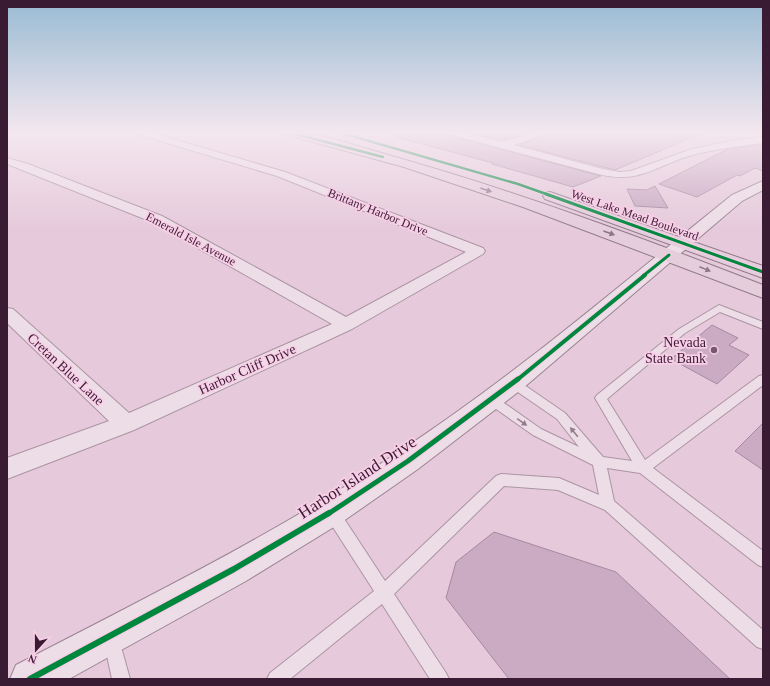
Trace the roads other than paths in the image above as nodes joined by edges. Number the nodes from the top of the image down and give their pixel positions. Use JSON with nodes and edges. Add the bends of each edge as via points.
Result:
{"nodes":[{"id":1,"x":17,"y":164,"type":"edge"},
{"id":2,"x":247,"y":164,"type":"edge"},
{"id":3,"x":406,"y":164,"type":"edge"},
{"id":4,"x":449,"y":164,"type":"edge"},
{"id":5,"x":573,"y":164,"type":"edge"},
{"id":6,"x":659,"y":164,"type":"edge"},
{"id":7,"x":761,"y":187,"type":"edge"},
{"id":8,"x":676,"y":249,"type":"junction"},
{"id":9,"x":478,"y":251,"type":"joint"},
{"id":10,"x":763,"y":272,"type":"edge"},
{"id":11,"x":763,"y":292,"type":"edge"},
{"id":12,"x":7,"y":313,"type":"edge"},
{"id":13,"x":346,"y":325,"type":"junction"},
{"id":14,"x":763,"y":326,"type":"edge"},
{"id":15,"x":763,"y":379,"type":"edge"},
{"id":16,"x":513,"y":383,"type":"junction"},
{"id":17,"x":490,"y":400,"type":"junction"},
{"id":18,"x":126,"y":424,"type":"junction"},
{"id":19,"x":599,"y":462,"type":"junction"},
{"id":20,"x":643,"y":468,"type":"junction"},
{"id":21,"x":7,"y":469,"type":"edge"},
{"id":22,"x":610,"y":506,"type":"junction"},
{"id":23,"x":331,"y":512,"type":"junction"},
{"id":24,"x":763,"y":560,"type":"edge"},
{"id":25,"x":384,"y":593,"type":"junction"},
{"id":26,"x":110,"y":636,"type":"junction"},
{"id":27,"x":763,"y":641,"type":"edge"},
{"id":28,"x":30,"y":679,"type":"edge"},
{"id":29,"x":121,"y":679,"type":"edge"},
{"id":30,"x":276,"y":679,"type":"edge"},
{"id":31,"x":440,"y":679,"type":"edge"}],
"edges":[{"from":1,"to":13,"type":"street","name":"Emerald Isle Avenue","via":[[157,219]]},
{"from":2,"to":9,"type":"street","name":"Brittany Harbor Drive","via":[[281,174]]},
{"from":3,"to":8,"type":"main road","name":"West Lake Mead Boulevard","one_way":true},
{"from":4,"to":8,"type":"main road","name":"West Lake Mead Boulevard","via":[[518,184]]},
{"from":5,"to":6,"type":"street","via":[[620,175],[633,174]]},
{"from":7,"to":8,"type":"street","name":"Harbor Island Drive","via":[[737,198]]},
{"from":8,"to":10,"type":"main road","name":"West Lake Mead Boulevard"},
{"from":8,"to":11,"type":"main road","name":"West Lake Mead Boulevard","one_way":true},
{"from":8,"to":16,"type":"street","name":"Harbor Island Drive"},
{"from":9,"to":13,"type":"street","name":"Harbor Cliff Drive"},
{"from":12,"to":18,"type":"street","name":"Cretan Blue Lane"},
{"from":13,"to":18,"type":"street","name":"Harbor Cliff Drive"},
{"from":14,"to":20,"type":"lane","via":[[719,308],[682,331],[601,398]]},
{"from":15,"to":20,"type":"lane"},
{"from":16,"to":17,"type":"street","name":"Harbor Island Drive"},
{"from":19,"to":16,"type":"lane","one_way":true,"via":[[561,416]]},
{"from":17,"to":19,"type":"lane","one_way":true,"via":[[537,432]]},
{"from":17,"to":23,"type":"street","name":"Harbor Island Drive","via":[[408,461]]},
{"from":18,"to":21,"type":"street","name":"Harbor Cliff Drive"},
{"from":19,"to":20,"type":"lane"},
{"from":19,"to":22,"type":"lane"},
{"from":20,"to":24,"type":"lane"},
{"from":22,"to":25,"type":"lane","via":[[559,484],[501,480]]},
{"from":22,"to":27,"type":"lane"},
{"from":23,"to":25,"type":"lane"},
{"from":23,"to":26,"type":"street","name":"Harbor Island Drive","via":[[234,569]]},
{"from":25,"to":30,"type":"lane"},
{"from":25,"to":31,"type":"lane"},
{"from":26,"to":28,"type":"street","name":"Harbor Island Drive"},
{"from":26,"to":29,"type":"lane"}]}
